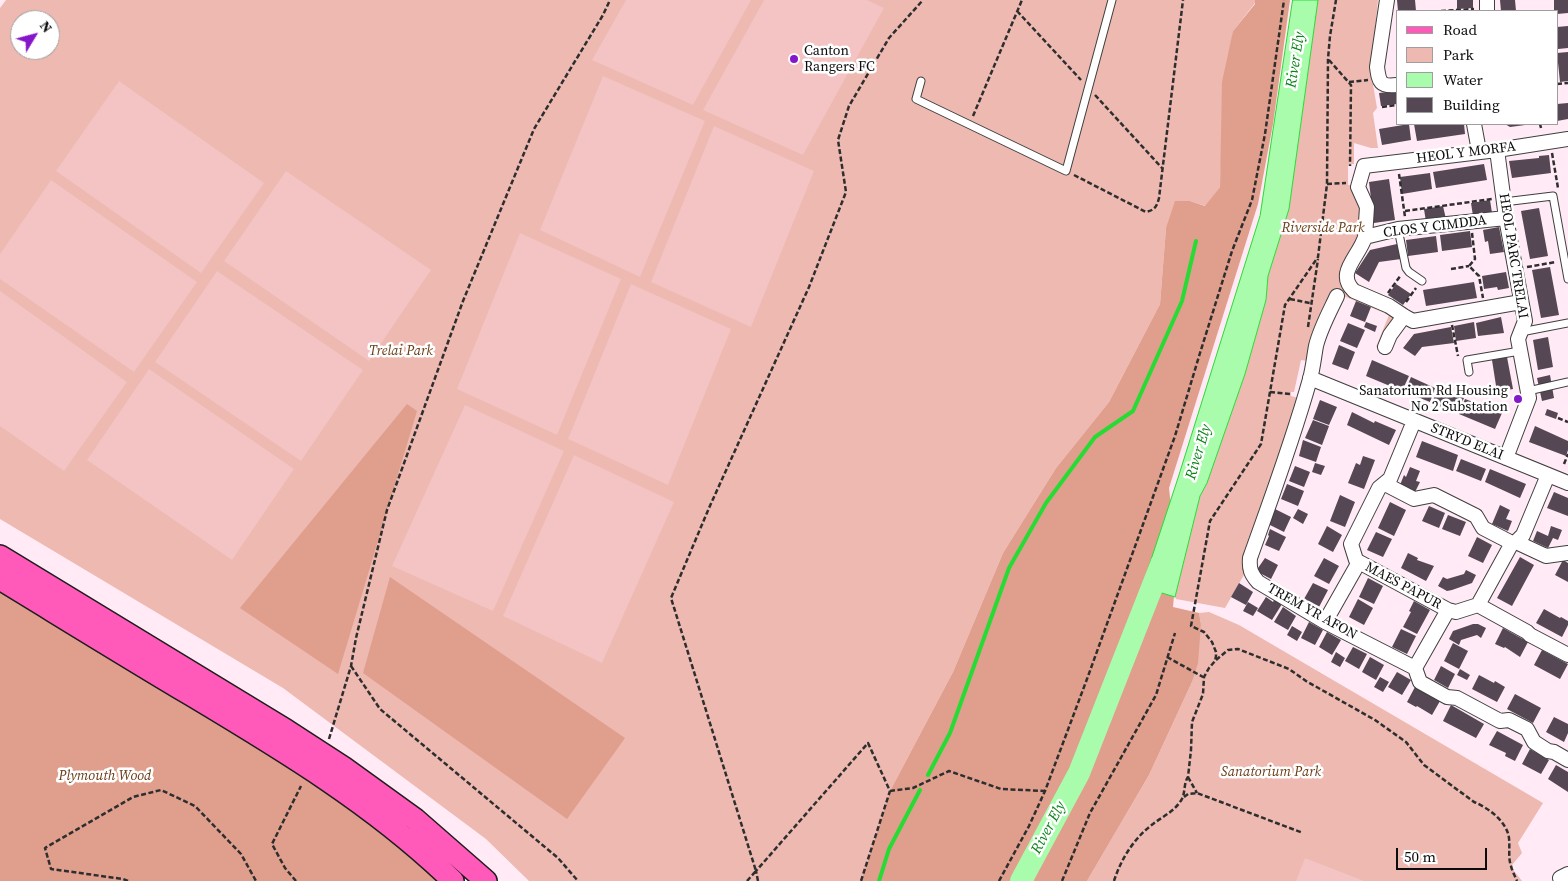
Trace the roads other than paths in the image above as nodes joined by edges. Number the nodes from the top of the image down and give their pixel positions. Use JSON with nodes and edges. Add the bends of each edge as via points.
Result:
{"nodes":[{"id":1,"x":1112,"y":0,"type":"edge"},
{"id":2,"x":1386,"y":0,"type":"edge"},
{"id":3,"x":921,"y":82,"type":"dead end"},
{"id":4,"x":1396,"y":85,"type":"edge"},
{"id":5,"x":1474,"y":125,"type":"edge"},
{"id":6,"x":1568,"y":139,"type":"edge"},
{"id":7,"x":1497,"y":150,"type":"junction"},
{"id":8,"x":1479,"y":151,"type":"junction"},
{"id":9,"x":1364,"y":166,"type":"joint"},
{"id":10,"x":1499,"y":200,"type":"junction"},
{"id":11,"x":1506,"y":218,"type":"junction"},
{"id":12,"x":1402,"y":226,"type":"junction"},
{"id":13,"x":1365,"y":237,"type":"junction"},
{"id":14,"x":1568,"y":279,"type":"edge"},
{"id":15,"x":1422,"y":281,"type":"road end"},
{"id":16,"x":1337,"y":296,"type":"dead end"},
{"id":17,"x":1521,"y":302,"type":"junction"},
{"id":18,"x":1401,"y":314,"type":"junction"},
{"id":19,"x":1568,"y":323,"type":"edge"},
{"id":20,"x":1521,"y":332,"type":"junction"},
{"id":21,"x":1385,"y":347,"type":"dead end"},
{"id":22,"x":1520,"y":351,"type":"junction"},
{"id":23,"x":1469,"y":372,"type":"dead end"},
{"id":24,"x":1310,"y":378,"type":"junction"},
{"id":25,"x":1568,"y":382,"type":"edge"},
{"id":26,"x":1528,"y":391,"type":"junction"},
{"id":27,"x":1414,"y":421,"type":"junction"},
{"id":28,"x":1506,"y":458,"type":"junction"},
{"id":29,"x":1548,"y":474,"type":"junction"},
{"id":30,"x":1568,"y":483,"type":"edge"},
{"id":31,"x":1385,"y":484,"type":"junction"},
{"id":32,"x":1514,"y":542,"type":"junction"},
{"id":33,"x":1568,"y":553,"type":"edge"},
{"id":34,"x":0,"y":556,"type":"edge"},
{"id":35,"x":1359,"y":562,"type":"junction"},
{"id":36,"x":0,"y":579,"type":"edge"},
{"id":37,"x":1478,"y":605,"type":"junction"},
{"id":38,"x":1448,"y":610,"type":"junction"},
{"id":39,"x":1326,"y":622,"type":"junction"},
{"id":40,"x":1568,"y":655,"type":"edge"},
{"id":41,"x":1415,"y":668,"type":"junction"},
{"id":42,"x":1568,"y":760,"type":"edge"},
{"id":43,"x":453,"y":881,"type":"edge"},
{"id":44,"x":486,"y":881,"type":"edge"}],
"edges":[{"from":1,"to":3,"type":"lane","via":[[1066,172],[916,99]]},
{"from":2,"to":4,"type":"street","via":[[1377,67],[1384,85]]},
{"from":5,"to":8,"type":"street"},
{"from":6,"to":7,"type":"street","name":"HEOL Y MORFA"},
{"from":7,"to":8,"type":"street","name":"HEOL Y MORFA"},
{"from":7,"to":10,"type":"street","name":"HEOL PARC TRELAI"},
{"from":8,"to":9,"type":"street","name":"HEOL Y MORFA"},
{"from":9,"to":13,"type":"street","name":"CLOS Y CIMDDA","via":[[1358,187],[1367,207]]},
{"from":10,"to":11,"type":"street","name":"HEOL PARC TRELAI"},
{"from":10,"to":14,"type":"lane","via":[[1553,196]]},
{"from":11,"to":12,"type":"street","name":"CLOS Y CIMDDA"},
{"from":11,"to":17,"type":"street","name":"HEOL PARC TRELAI"},
{"from":12,"to":13,"type":"street","name":"CLOS Y CIMDDA"},
{"from":12,"to":15,"type":"lane","via":[[1406,268]]},
{"from":13,"to":18,"type":"street","name":"CLOS Y CIMDDA","via":[[1346,271],[1350,287]]},
{"from":16,"to":24,"type":"street","name":"TREM YR AFON","via":[[1316,346]]},
{"from":17,"to":18,"type":"street","name":"CLOS Y CIMDDA","via":[[1413,321]]},
{"from":17,"to":20,"type":"street","name":"HEOL PARC TRELAI","via":[[1525,321]]},
{"from":18,"to":21,"type":"street"},
{"from":19,"to":20,"type":"lane"},
{"from":20,"to":22,"type":"street","name":"HEOL PARC TRELAI","via":[[1518,339]]},
{"from":22,"to":23,"type":"lane","via":[[1467,360]]},
{"from":22,"to":26,"type":"street","name":"HEOL PARC TRELAI"},
{"from":24,"to":27,"type":"street","name":"STRYD ELAI"},
{"from":24,"to":39,"type":"street","name":"TREM YR AFON","via":[[1250,558],[1249,570],[1258,582]]},
{"from":25,"to":26,"type":"lane"},
{"from":26,"to":28,"type":"street","via":[[1528,402]]},
{"from":27,"to":28,"type":"street","name":"STRYD ELAI"},
{"from":27,"to":31,"type":"street"},
{"from":28,"to":29,"type":"street","name":"STRYD ELAI"},
{"from":29,"to":30,"type":"street","name":"STRYD ELAI"},
{"from":29,"to":32,"type":"street","via":[[1523,535]]},
{"from":31,"to":32,"type":"street","via":[[1414,499],[1434,495],[1476,516],[1483,528]]},
{"from":31,"to":35,"type":"street","via":[[1379,488],[1351,544]]},
{"from":32,"to":33,"type":"street","via":[[1546,556]]},
{"from":32,"to":37,"type":"street"},
{"from":34,"to":44,"type":"main road","via":[[343,767],[415,819]]},
{"from":35,"to":38,"type":"street","name":"MAES PAPUR"},
{"from":35,"to":39,"type":"street"},
{"from":36,"to":43,"type":"main road","via":[[330,781]]},
{"from":37,"to":38,"type":"street","via":[[1456,612]]},
{"from":37,"to":40,"type":"street"},
{"from":38,"to":41,"type":"street"},
{"from":39,"to":41,"type":"street","name":"TREM YR AFON"},
{"from":41,"to":42,"type":"street","name":"TREM YR AFON","via":[[1420,682],[1500,721],[1509,720],[1527,729],[1534,742]]}]}
